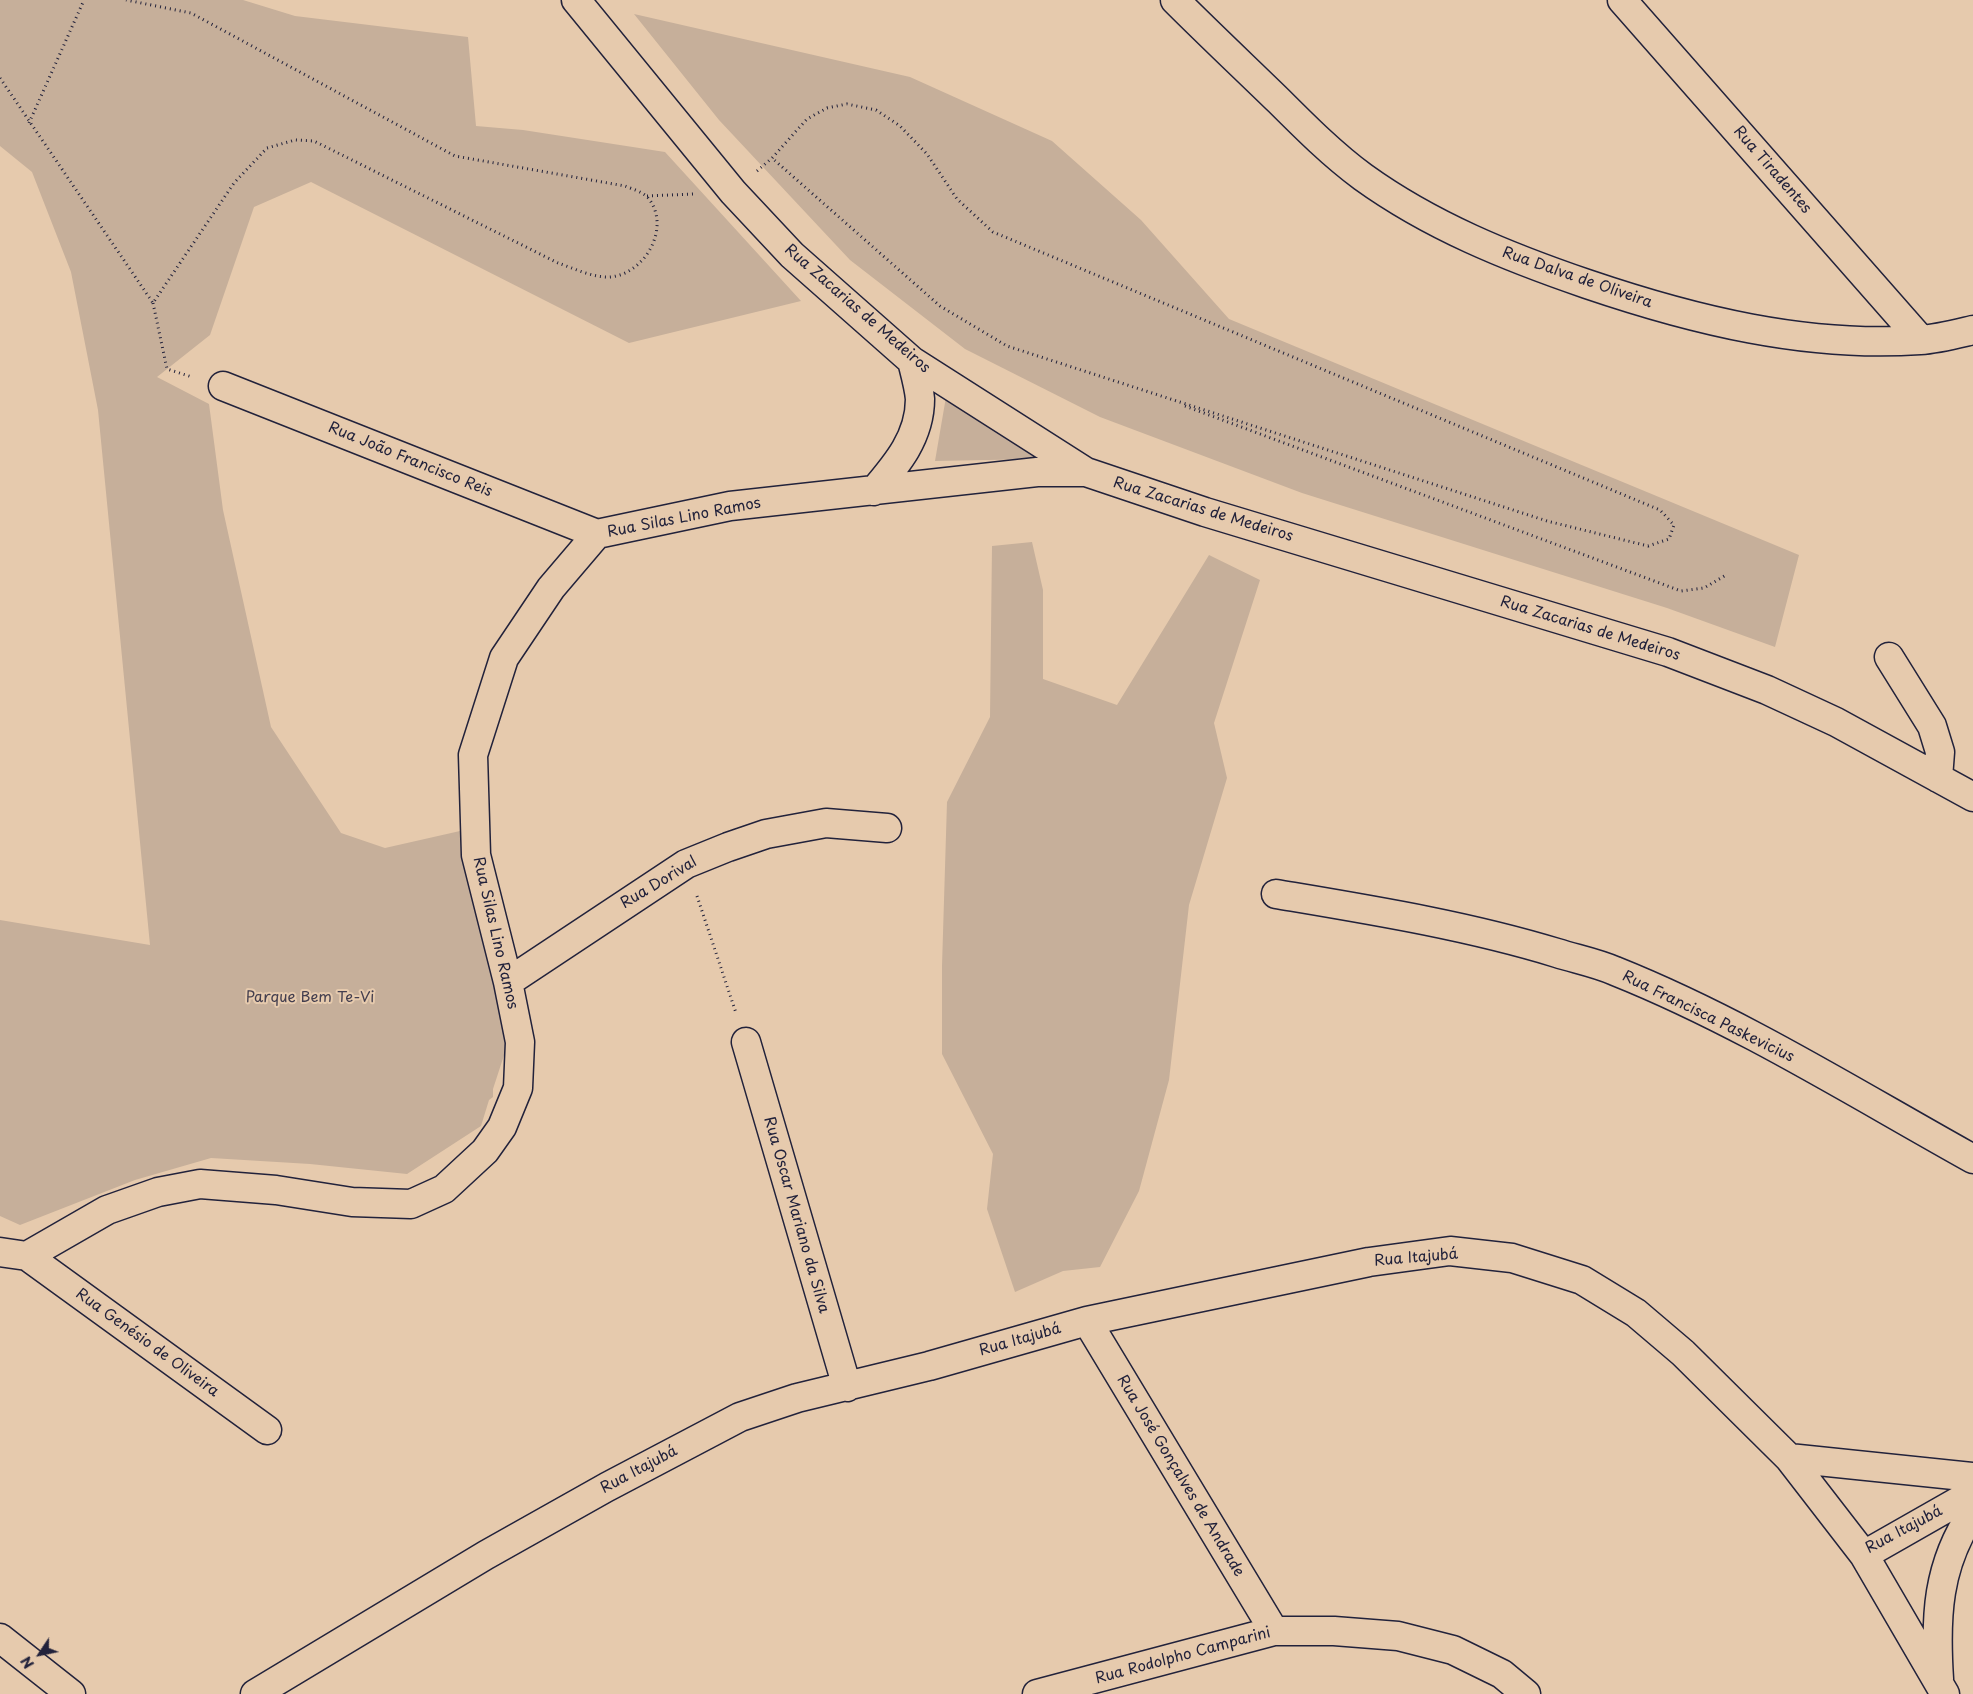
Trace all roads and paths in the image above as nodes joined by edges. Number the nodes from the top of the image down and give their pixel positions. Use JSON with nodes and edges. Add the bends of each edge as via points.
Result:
{"nodes":[{"id":1,"x":84,"y":0,"type":"edge"},
{"id":2,"x":126,"y":0,"type":"edge"},
{"id":3,"x":576,"y":0,"type":"edge"},
{"id":4,"x":1175,"y":0,"type":"edge"},
{"id":5,"x":1622,"y":0,"type":"edge"},
{"id":6,"x":0,"y":78,"type":"edge"},
{"id":7,"x":28,"y":123,"type":"junction"},
{"id":8,"x":153,"y":303,"type":"junction"},
{"id":9,"x":1973,"y":330,"type":"edge"},
{"id":10,"x":1921,"y":340,"type":"junction"},
{"id":11,"x":912,"y":361,"type":"junction"},
{"id":12,"x":223,"y":386,"type":"joint"},
{"id":13,"x":1133,"y":386,"type":"junction"},
{"id":14,"x":1086,"y":472,"type":"junction"},
{"id":15,"x":874,"y":491,"type":"junction"},
{"id":16,"x":597,"y":534,"type":"junction"},
{"id":17,"x":1726,"y":575,"type":"dead end"},
{"id":18,"x":1889,"y":657,"type":"dead end"},
{"id":19,"x":1938,"y":778,"type":"junction"},
{"id":20,"x":1973,"y":797,"type":"edge"},
{"id":21,"x":887,"y":828,"type":"dead end"},
{"id":22,"x":686,"y":864,"type":"junction"},
{"id":23,"x":1276,"y":894,"type":"dead end"},
{"id":24,"x":508,"y":982,"type":"junction"},
{"id":25,"x":746,"y":1042,"type":"joint"},
{"id":26,"x":1973,"y":1159,"type":"edge"},
{"id":27,"x":0,"y":1252,"type":"edge"},
{"id":28,"x":28,"y":1256,"type":"junction"},
{"id":29,"x":1087,"y":1321,"type":"junction"},
{"id":30,"x":847,"y":1387,"type":"junction"},
{"id":31,"x":267,"y":1430,"type":"dead end"},
{"id":32,"x":1789,"y":1458,"type":"junction"},
{"id":33,"x":1973,"y":1477,"type":"edge"},
{"id":34,"x":1973,"y":1493,"type":"edge"},
{"id":35,"x":1973,"y":1512,"type":"edge"},
{"id":36,"x":1864,"y":1555,"type":"junction"},
{"id":37,"x":1274,"y":1631,"type":"junction"},
{"id":38,"x":0,"y":1638,"type":"edge"},
{"id":39,"x":1942,"y":1690,"type":"edge"},
{"id":40,"x":71,"y":1694,"type":"edge"},
{"id":41,"x":255,"y":1694,"type":"edge"},
{"id":42,"x":1037,"y":1694,"type":"edge"},
{"id":43,"x":1526,"y":1694,"type":"edge"}],
"edges":[{"from":1,"to":7,"type":"path"},
{"from":2,"to":8,"type":"path","via":[[192,12],[455,156],[625,186],[647,196],[655,208],[657,224],[650,252],[629,271],[610,277],[592,274],[558,263],[314,141],[295,140],[267,148],[234,183]]},
{"from":3,"to":11,"type":"street","name":"Rua Zacarias de Medeiros","via":[[759,220],[792,255]]},
{"from":4,"to":10,"type":"street","name":"Rua Dalva de Oliveira","via":[[1311,132],[1362,176],[1437,224],[1530,264],[1703,320],[1781,334],[1861,341]]},
{"from":5,"to":10,"type":"street","name":"Rua Tiradentes"},
{"from":6,"to":7,"type":"path"},
{"from":7,"to":8,"type":"path"},
{"from":8,"to":12,"type":"path","via":[[167,370]]},
{"from":9,"to":10,"type":"street","name":"Rua Dalva de Oliveira"},
{"from":11,"to":14,"type":"street","name":"Rua Zacarias de Medeiros"},
{"from":11,"to":15,"type":"street","via":[[920,398],[917,422],[900,459]]},
{"from":12,"to":16,"type":"street","name":"Rua João Francisco Reis"},
{"from":13,"to":13,"type":"path","via":[[1546,520],[1648,546],[1669,539],[1674,526],[1660,510],[993,232],[957,199],[927,154],[900,126],[876,110],[847,104],[827,108],[808,118],[772,158],[940,306],[1007,346]]},
{"from":13,"to":17,"type":"path","via":[[1681,591],[1704,588]]},
{"from":14,"to":15,"type":"street","name":"Rua Silas Lino Ramos","via":[[1037,472]]},
{"from":14,"to":19,"type":"street","name":"Rua Zacarias de Medeiros","via":[[1205,512],[1668,652],[1767,690],[1836,722]]},
{"from":15,"to":16,"type":"street","name":"Rua Silas Lino Ramos","via":[[730,506]]},
{"from":16,"to":24,"type":"street","name":"Rua Silas Lino Ramos","via":[[551,588],[504,658],[473,755],[476,854]]},
{"from":18,"to":19,"type":"street","via":[[1932,726],[1940,752]]},
{"from":19,"to":20,"type":"street","name":"Rua Zacarias de Medeiros"},
{"from":21,"to":22,"type":"street","name":"Rua Dorival","via":[[826,823],[808,826],[766,834]]},
{"from":22,"to":24,"type":"street","name":"Rua Dorival"},
{"from":22,"to":25,"type":"path"},
{"from":23,"to":26,"type":"street","name":"Rua Francisca Paskevicius","via":[[1410,917],[1522,942],[1614,970],[1768,1046]]},
{"from":24,"to":28,"type":"street","name":"Rua Silas Lino Ramos","via":[[520,1042],[518,1088],[502,1127],[485,1151],[444,1189],[410,1204],[352,1202],[276,1190],[200,1184],[158,1192],[107,1210]]},
{"from":25,"to":30,"type":"street","name":"Rua Oscar Mariano da Silva"},
{"from":27,"to":28,"type":"street"},
{"from":28,"to":31,"type":"street","name":"Rua Genésio de Oliveira"},
{"from":29,"to":30,"type":"street","name":"Rua Itajubá"},
{"from":29,"to":32,"type":"street","name":"Rua Itajubá","via":[[1369,1262],[1450,1251],[1512,1258],[1582,1280],[1636,1313],[1683,1353]]},
{"from":29,"to":37,"type":"street","name":"Rua José Gonçalves de Andrade"},
{"from":30,"to":41,"type":"street","name":"Rua Itajubá","via":[[797,1398],[740,1417],[486,1555]]},
{"from":32,"to":33,"type":"street"},
{"from":32,"to":36,"type":"street","name":"Rua Itajubá"},
{"from":34,"to":36,"type":"street","name":"Rua Itajubá"},
{"from":35,"to":39,"type":"street","name":"Rua Itajubá","via":[[1951,1551],[1940,1591],[1936,1630]]},
{"from":36,"to":39,"type":"street"},
{"from":37,"to":42,"type":"street","name":"Rua Rodolpho Camparini"},
{"from":37,"to":43,"type":"street","name":"Rua Rodolpho Camparini","via":[[1334,1630],[1398,1636],[1452,1650],[1502,1674]]},
{"from":38,"to":40,"type":"street"}]}
